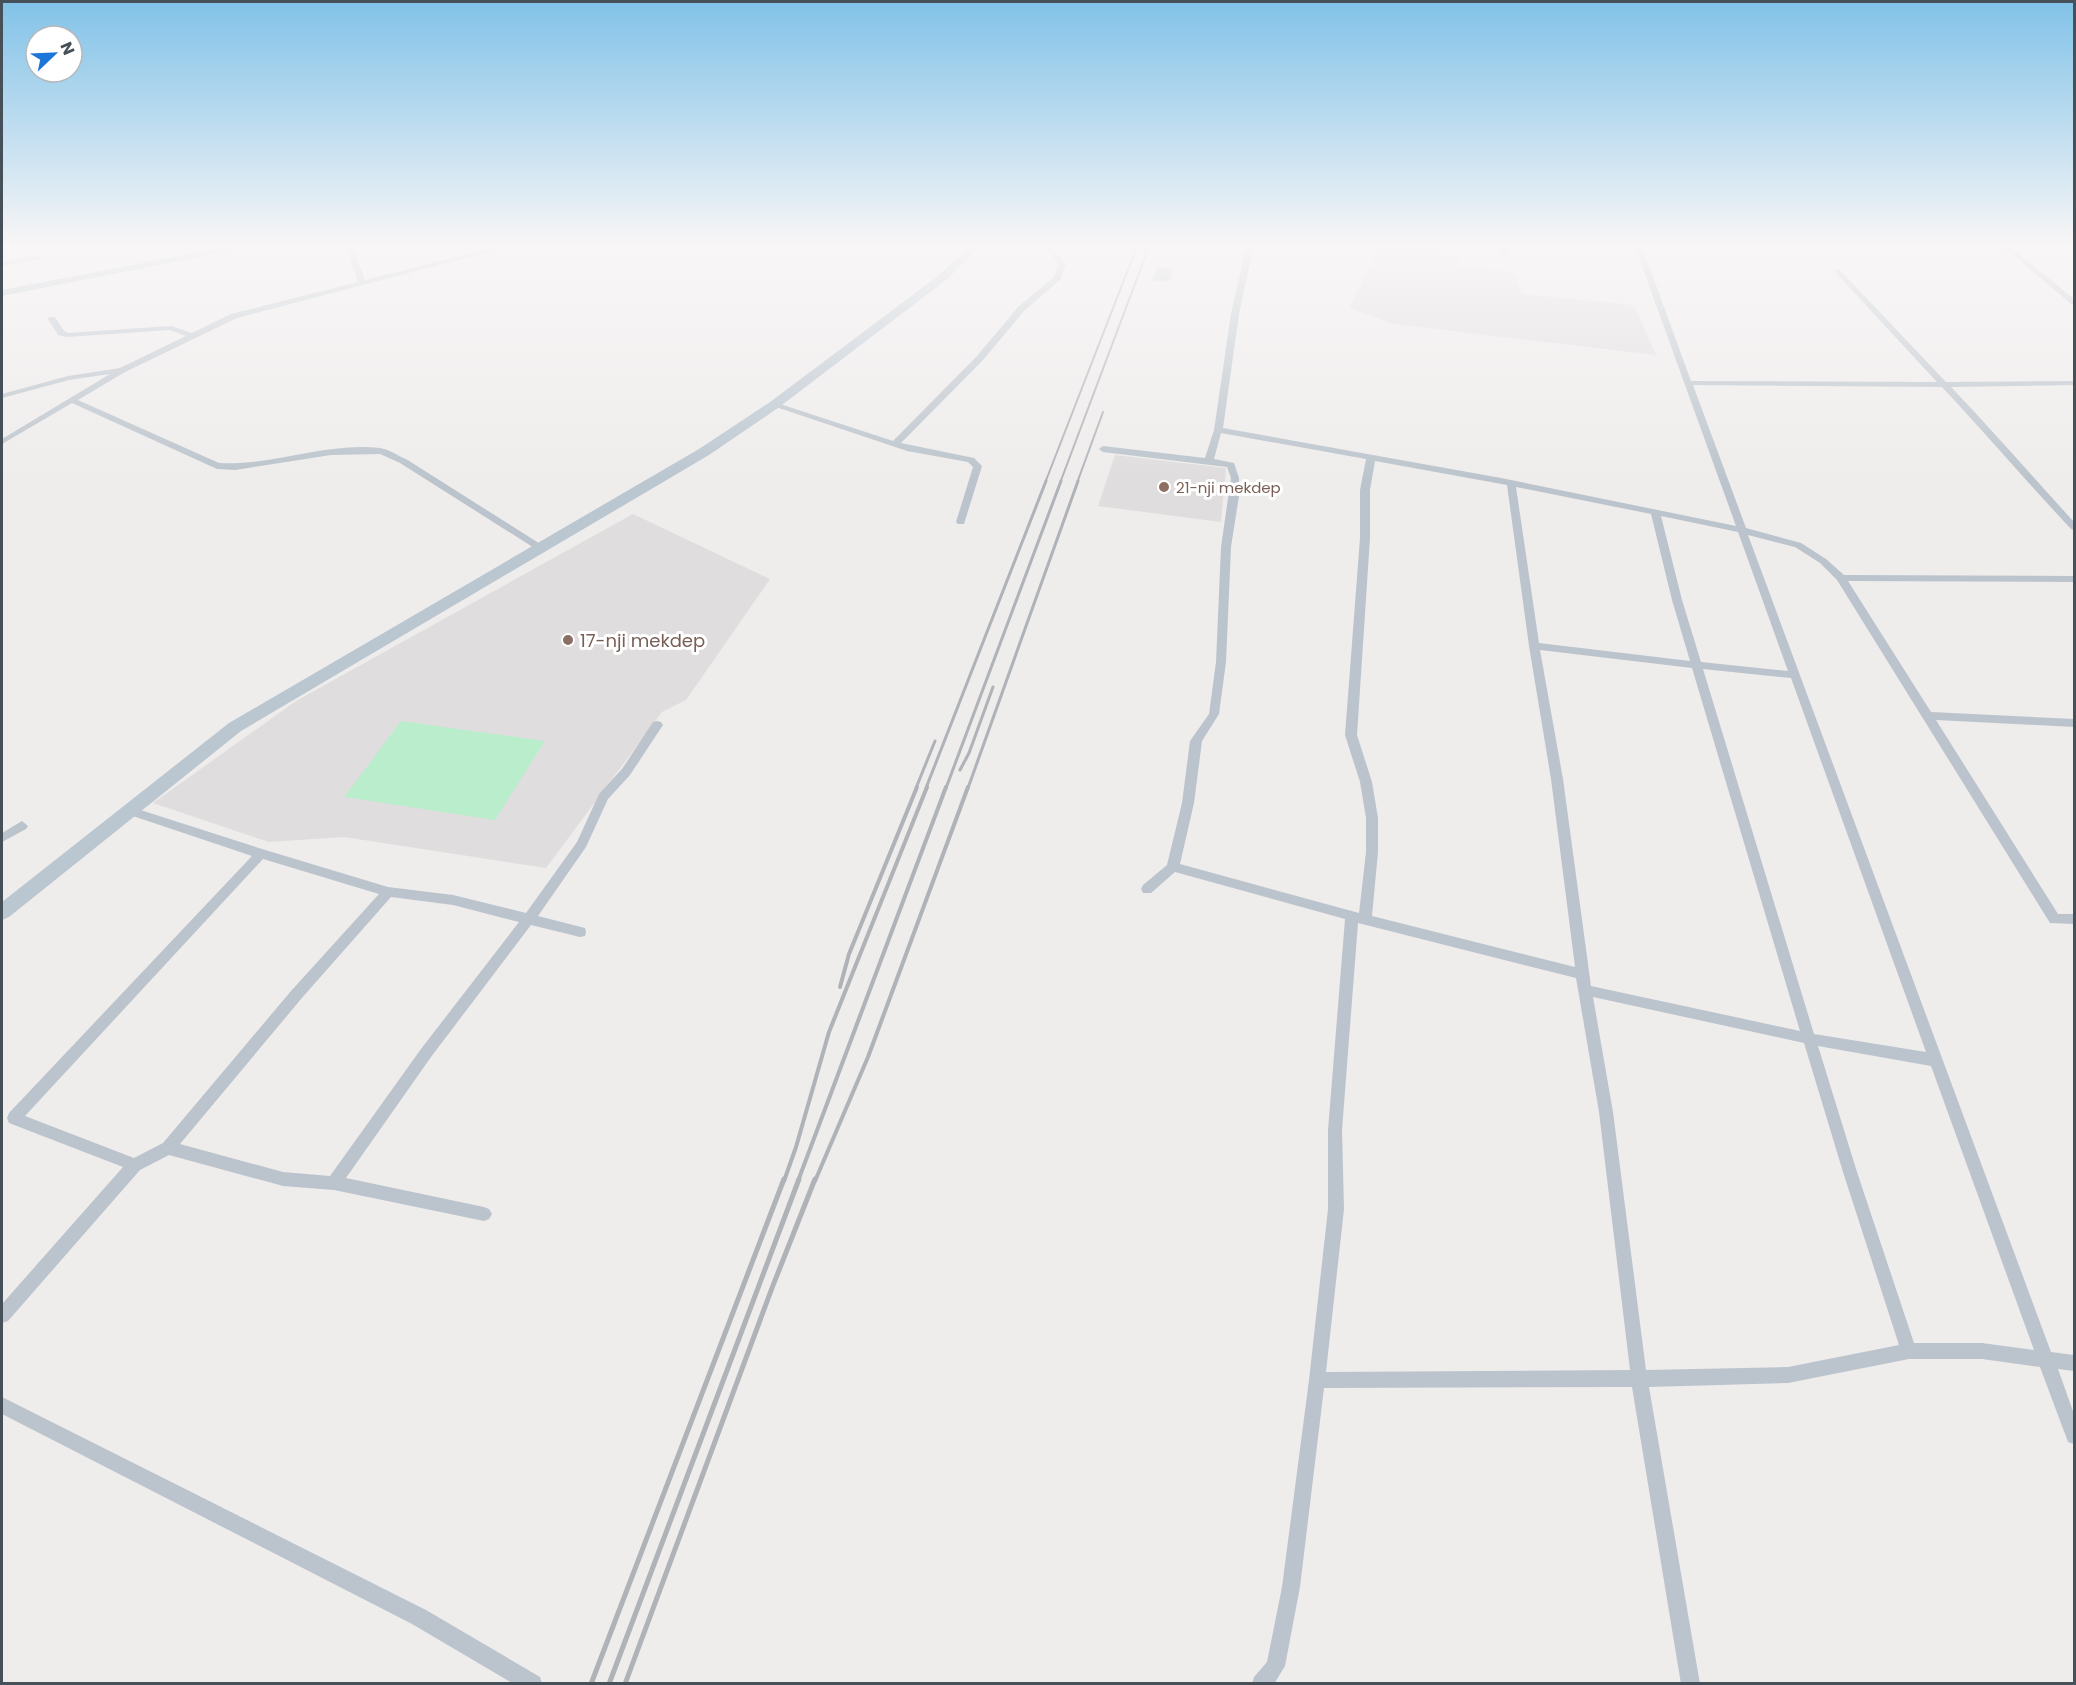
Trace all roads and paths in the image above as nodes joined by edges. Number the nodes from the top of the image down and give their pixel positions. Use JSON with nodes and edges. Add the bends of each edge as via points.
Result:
{"nodes":[{"id":1,"x":54,"y":323,"type":"edge"},
{"id":2,"x":220,"y":323,"type":"edge"},
{"id":3,"x":883,"y":323,"type":"edge"},
{"id":4,"x":1010,"y":323,"type":"edge"},
{"id":5,"x":1234,"y":323,"type":"edge"},
{"id":6,"x":1666,"y":323,"type":"edge"},
{"id":7,"x":1887,"y":323,"type":"edge"},
{"id":8,"x":192,"y":336,"type":"junction"},
{"id":9,"x":122,"y":370,"type":"junction"},
{"id":10,"x":1689,"y":383,"type":"junction"},
{"id":11,"x":2074,"y":383,"type":"edge"},
{"id":12,"x":1945,"y":385,"type":"junction"},
{"id":13,"x":2,"y":396,"type":"edge"},
{"id":14,"x":74,"y":401,"type":"junction"},
{"id":15,"x":774,"y":405,"type":"junction"},
{"id":16,"x":1218,"y":430,"type":"junction"},
{"id":17,"x":2,"y":442,"type":"edge"},
{"id":18,"x":895,"y":444,"type":"junction"},
{"id":19,"x":1103,"y":449,"type":"dead end"},
{"id":20,"x":1371,"y":458,"type":"junction"},
{"id":21,"x":1209,"y":461,"type":"junction"},
{"id":22,"x":1511,"y":483,"type":"junction"},
{"id":23,"x":1655,"y":512,"type":"junction"},
{"id":24,"x":961,"y":522,"type":"dead end"},
{"id":25,"x":2074,"y":527,"type":"edge"},
{"id":26,"x":1742,"y":530,"type":"junction"},
{"id":27,"x":542,"y":549,"type":"junction"},
{"id":28,"x":1841,"y":578,"type":"junction"},
{"id":29,"x":2074,"y":579,"type":"edge"},
{"id":30,"x":1534,"y":646,"type":"junction"},
{"id":31,"x":1697,"y":664,"type":"junction"},
{"id":32,"x":1794,"y":675,"type":"junction"},
{"id":33,"x":1928,"y":716,"type":"junction"},
{"id":34,"x":2074,"y":723,"type":"edge"},
{"id":35,"x":657,"y":725,"type":"dead end"},
{"id":36,"x":128,"y":810,"type":"junction"},
{"id":37,"x":22,"y":825,"type":"dead end"},
{"id":38,"x":2,"y":838,"type":"edge"},
{"id":39,"x":261,"y":854,"type":"junction"},
{"id":40,"x":1173,"y":867,"type":"junction"},
{"id":41,"x":1147,"y":889,"type":"dead end"},
{"id":42,"x":388,"y":892,"type":"junction"},
{"id":43,"x":2,"y":912,"type":"edge"},
{"id":44,"x":1358,"y":917,"type":"junction"},
{"id":45,"x":2074,"y":919,"type":"edge"},
{"id":46,"x":528,"y":920,"type":"junction"},
{"id":47,"x":580,"y":932,"type":"dead end"},
{"id":48,"x":1582,"y":974,"type":"junction"},
{"id":49,"x":1585,"y":990,"type":"junction"},
{"id":50,"x":1811,"y":1039,"type":"junction"},
{"id":51,"x":1935,"y":1060,"type":"junction"},
{"id":52,"x":168,"y":1148,"type":"junction"},
{"id":53,"x":135,"y":1165,"type":"junction"},
{"id":54,"x":334,"y":1183,"type":"junction"},
{"id":55,"x":484,"y":1214,"type":"dead end"},
{"id":56,"x":2,"y":1314,"type":"edge"},
{"id":57,"x":1909,"y":1351,"type":"junction"},
{"id":58,"x":2045,"y":1359,"type":"junction"},
{"id":59,"x":2074,"y":1363,"type":"edge"},
{"id":60,"x":1639,"y":1377,"type":"junction"},
{"id":61,"x":1317,"y":1380,"type":"junction"},
{"id":62,"x":2,"y":1405,"type":"edge"},
{"id":63,"x":2074,"y":1436,"type":"edge"},
{"id":64,"x":533,"y":1683,"type":"edge"},
{"id":65,"x":1261,"y":1683,"type":"edge"},
{"id":66,"x":1691,"y":1683,"type":"edge"}],
"edges":[{"from":1,"to":8,"type":"street","via":[[60,333],[67,335],[171,328]]},
{"from":2,"to":8,"type":"street"},
{"from":3,"to":15,"type":"street"},
{"from":4,"to":18,"type":"street"},
{"from":5,"to":16,"type":"street"},
{"from":6,"to":10,"type":"street"},
{"from":7,"to":12,"type":"street"},
{"from":8,"to":9,"type":"street"},
{"from":9,"to":13,"type":"street","via":[[68,378]]},
{"from":9,"to":14,"type":"street"},
{"from":10,"to":12,"type":"street"},
{"from":10,"to":26,"type":"street"},
{"from":11,"to":12,"type":"street"},
{"from":12,"to":25,"type":"street"},
{"from":14,"to":17,"type":"street"},
{"from":14,"to":27,"type":"street","via":[[217,466],[235,467],[331,452],[381,451],[403,460]]},
{"from":15,"to":18,"type":"street"},
{"from":15,"to":27,"type":"street","via":[[704,452]]},
{"from":16,"to":20,"type":"street"},
{"from":16,"to":21,"type":"street"},
{"from":18,"to":24,"type":"street","via":[[971,460],[978,466]]},
{"from":19,"to":21,"type":"street"},
{"from":20,"to":22,"type":"street"},
{"from":20,"to":44,"type":"street","via":[[1365,490],[1351,735],[1361,761],[1372,831]]},
{"from":21,"to":40,"type":"street","via":[[1231,465],[1235,478],[1226,547],[1221,662],[1214,714],[1197,741]]},
{"from":22,"to":23,"type":"street"},
{"from":22,"to":30,"type":"street"},
{"from":23,"to":26,"type":"street"},
{"from":23,"to":31,"type":"street"},
{"from":26,"to":28,"type":"street","via":[[1798,545]]},
{"from":26,"to":32,"type":"street"},
{"from":27,"to":36,"type":"street","via":[[235,727]]},
{"from":28,"to":29,"type":"street"},
{"from":28,"to":33,"type":"street"},
{"from":30,"to":31,"type":"street","via":[[1613,658]]},
{"from":30,"to":48,"type":"street","via":[[1557,779]]},
{"from":31,"to":32,"type":"street"},
{"from":31,"to":50,"type":"street"},
{"from":32,"to":51,"type":"street"},
{"from":33,"to":34,"type":"street"},
{"from":33,"to":45,"type":"street","via":[[2054,919]]},
{"from":35,"to":46,"type":"street","via":[[626,772],[603,796],[582,844]]},
{"from":36,"to":39,"type":"street"},
{"from":36,"to":43,"type":"street"},
{"from":37,"to":38,"type":"street"},
{"from":39,"to":42,"type":"street"},
{"from":39,"to":53,"type":"street","via":[[14,1118]]},
{"from":40,"to":41,"type":"street"},
{"from":40,"to":44,"type":"street"},
{"from":42,"to":46,"type":"street","via":[[453,900]]},
{"from":42,"to":52,"type":"street"},
{"from":44,"to":48,"type":"street"},
{"from":44,"to":61,"type":"street","via":[[1335,1130],[1336,1209]]},
{"from":46,"to":47,"type":"street"},
{"from":46,"to":54,"type":"street","via":[[426,1053]]},
{"from":48,"to":49,"type":"street"},
{"from":49,"to":50,"type":"street"},
{"from":49,"to":60,"type":"street","via":[[1606,1112]]},
{"from":50,"to":51,"type":"street"},
{"from":50,"to":57,"type":"street"},
{"from":51,"to":58,"type":"street"},
{"from":52,"to":53,"type":"street"},
{"from":52,"to":54,"type":"street","via":[[283,1179]]},
{"from":53,"to":56,"type":"street"},
{"from":54,"to":55,"type":"street"},
{"from":57,"to":58,"type":"street","via":[[1982,1351]]},
{"from":57,"to":60,"type":"street","via":[[1788,1375]]},
{"from":58,"to":59,"type":"street"},
{"from":58,"to":63,"type":"street"},
{"from":60,"to":61,"type":"street"},
{"from":60,"to":66,"type":"street"},
{"from":61,"to":65,"type":"street","via":[[1291,1587],[1276,1666]]},
{"from":62,"to":64,"type":"street","via":[[419,1617]]}]}
